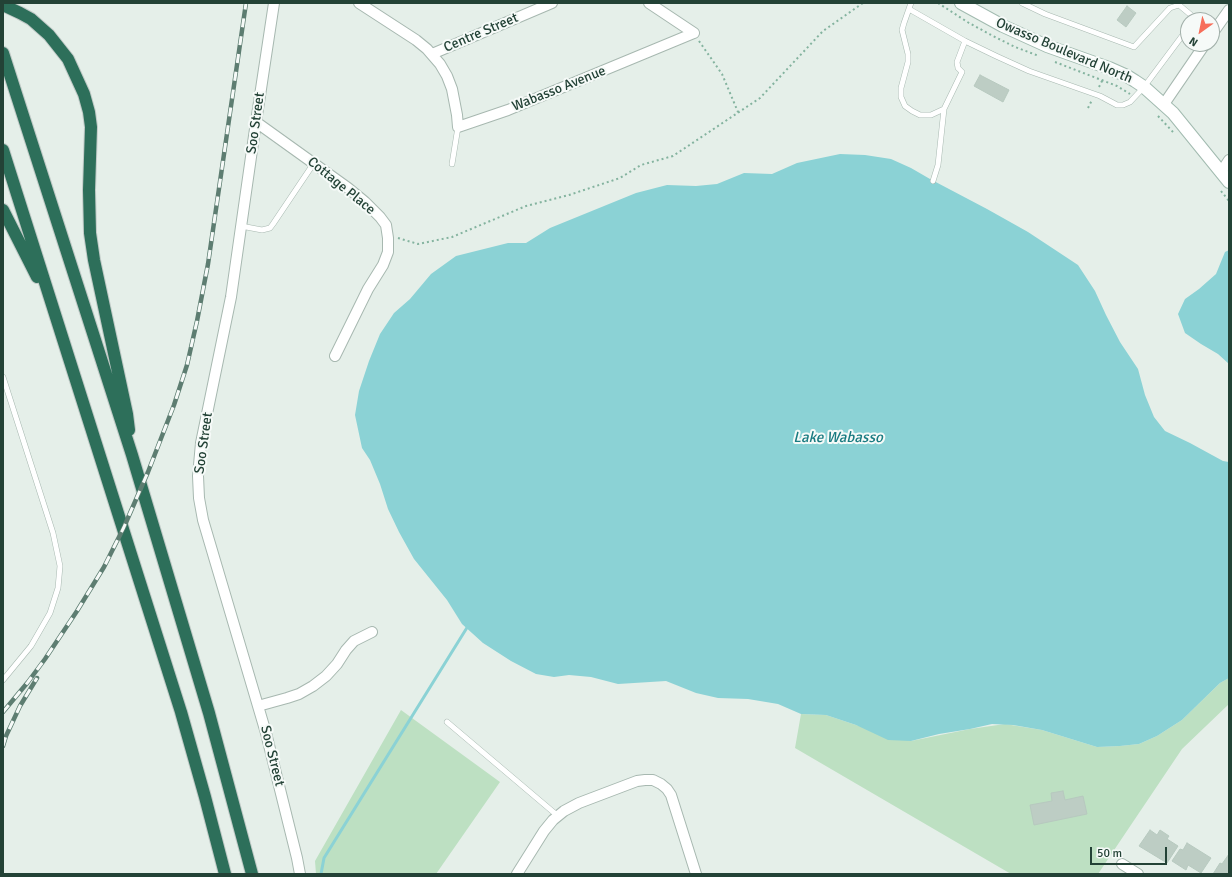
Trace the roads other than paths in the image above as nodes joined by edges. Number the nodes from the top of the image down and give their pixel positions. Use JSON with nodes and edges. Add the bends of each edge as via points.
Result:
{"nodes":[{"id":1,"x":274,"y":3,"type":"edge"},
{"id":2,"x":358,"y":3,"type":"edge"},
{"id":3,"x":552,"y":3,"type":"edge"},
{"id":4,"x":649,"y":3,"type":"edge"},
{"id":5,"x":912,"y":3,"type":"edge"},
{"id":6,"x":961,"y":3,"type":"edge"},
{"id":7,"x":1022,"y":3,"type":"edge"},
{"id":8,"x":7,"y":7,"type":"edge"},
{"id":9,"x":909,"y":9,"type":"junction"},
{"id":10,"x":1229,"y":10,"type":"edge"},
{"id":11,"x":1187,"y":12,"type":"edge"},
{"id":12,"x":1220,"y":23,"type":"edge"},
{"id":13,"x":1180,"y":39,"type":"edge"},
{"id":14,"x":965,"y":41,"type":"junction"},
{"id":15,"x":1200,"y":52,"type":"edge"},
{"id":16,"x":3,"y":53,"type":"edge"},
{"id":17,"x":432,"y":54,"type":"junction"},
{"id":18,"x":1144,"y":87,"type":"junction"},
{"id":19,"x":1164,"y":104,"type":"junction"},
{"id":20,"x":944,"y":109,"type":"junction"},
{"id":21,"x":256,"y":122,"type":"junction"},
{"id":22,"x":458,"y":127,"type":"junction"},
{"id":23,"x":3,"y":150,"type":"edge"},
{"id":24,"x":1229,"y":160,"type":"edge"},
{"id":25,"x":314,"y":163,"type":"junction"},
{"id":26,"x":452,"y":164,"type":"dead end"},
{"id":27,"x":1221,"y":172,"type":"junction"},
{"id":28,"x":933,"y":181,"type":"dead end"},
{"id":29,"x":1229,"y":182,"type":"edge"},
{"id":30,"x":3,"y":210,"type":"edge"},
{"id":31,"x":241,"y":226,"type":"junction"},
{"id":32,"x":53,"y":307,"type":"junction"},
{"id":33,"x":335,"y":356,"type":"dead end"},
{"id":34,"x":3,"y":377,"type":"edge"},
{"id":35,"x":132,"y":455,"type":"junction"},
{"id":36,"x":372,"y":632,"type":"dead end"},
{"id":37,"x":3,"y":680,"type":"edge"},
{"id":38,"x":258,"y":706,"type":"junction"},
{"id":39,"x":447,"y":722,"type":"dead end"},
{"id":40,"x":558,"y":816,"type":"junction"},
{"id":41,"x":1122,"y":864,"type":"dead end"},
{"id":42,"x":225,"y":874,"type":"edge"},
{"id":43,"x":252,"y":874,"type":"edge"},
{"id":44,"x":300,"y":874,"type":"edge"},
{"id":45,"x":517,"y":874,"type":"edge"},
{"id":46,"x":696,"y":874,"type":"edge"},
{"id":47,"x":1138,"y":874,"type":"edge"}],
"edges":[{"from":1,"to":21,"type":"street","name":"Soo Street"},
{"from":2,"to":17,"type":"street","via":[[416,40]]},
{"from":3,"to":17,"type":"street","name":"Centre Street"},
{"from":4,"to":22,"type":"street","name":"Wabasso Avenue","via":[[694,33],[508,110]]},
{"from":5,"to":9,"type":"lane"},
{"from":6,"to":18,"type":"street","name":"Owasso Boulevard North","via":[[1003,26],[1048,46],[1109,68]]},
{"from":7,"to":11,"type":"lane","via":[[1134,47],[1170,8],[1179,5]]},
{"from":8,"to":35,"type":"highway","via":[[31,19],[59,46],[84,94],[91,133],[91,240],[127,414]]},
{"from":9,"to":14,"type":"lane"},
{"from":9,"to":20,"type":"lane","via":[[902,30],[908,62],[903,76],[901,97],[905,106],[920,115],[931,115]]},
{"from":10,"to":12,"type":"street"},
{"from":13,"to":18,"type":"lane"},
{"from":14,"to":18,"type":"lane","via":[[1029,71],[1118,105],[1130,102]]},
{"from":14,"to":20,"type":"lane","via":[[957,62],[962,72]]},
{"from":15,"to":19,"type":"street"},
{"from":16,"to":35,"type":"highway"},
{"from":17,"to":22,"type":"street","via":[[447,76],[452,89]]},
{"from":18,"to":19,"type":"street","name":"Owasso Boulevard North"},
{"from":19,"to":27,"type":"street","name":"Owasso Boulevard North"},
{"from":20,"to":28,"type":"lane","via":[[938,165]]},
{"from":21,"to":25,"type":"street","name":"Cottage Place"},
{"from":21,"to":31,"type":"street","name":"Soo Street"},
{"from":22,"to":26,"type":"lane"},
{"from":23,"to":32,"type":"highway"},
{"from":24,"to":27,"type":"street"},
{"from":25,"to":31,"type":"lane","via":[[270,228],[262,230]]},
{"from":25,"to":33,"type":"street","name":"Cottage Place","via":[[365,202],[380,217],[386,225],[388,238],[388,252],[383,265],[368,289]]},
{"from":27,"to":29,"type":"street","name":"Owasso Boulevard North"},
{"from":30,"to":32,"type":"highway"},
{"from":31,"to":38,"type":"street","name":"Soo Street","via":[[231,297],[200,451],[198,476],[207,536]]},
{"from":32,"to":42,"type":"highway","via":[[181,712]]},
{"from":34,"to":37,"type":"lane","via":[[53,533],[60,566],[58,588],[50,613],[31,646]]},
{"from":35,"to":43,"type":"highway","via":[[209,714]]},
{"from":36,"to":38,"type":"street","via":[[354,641],[337,664],[313,686],[299,694]]},
{"from":38,"to":44,"type":"street","name":"Soo Street"},
{"from":39,"to":40,"type":"lane"},
{"from":40,"to":45,"type":"street","via":[[544,831]]},
{"from":40,"to":46,"type":"street","via":[[579,803],[637,781],[653,780],[667,789],[671,795]]},
{"from":41,"to":47,"type":"street"}]}
